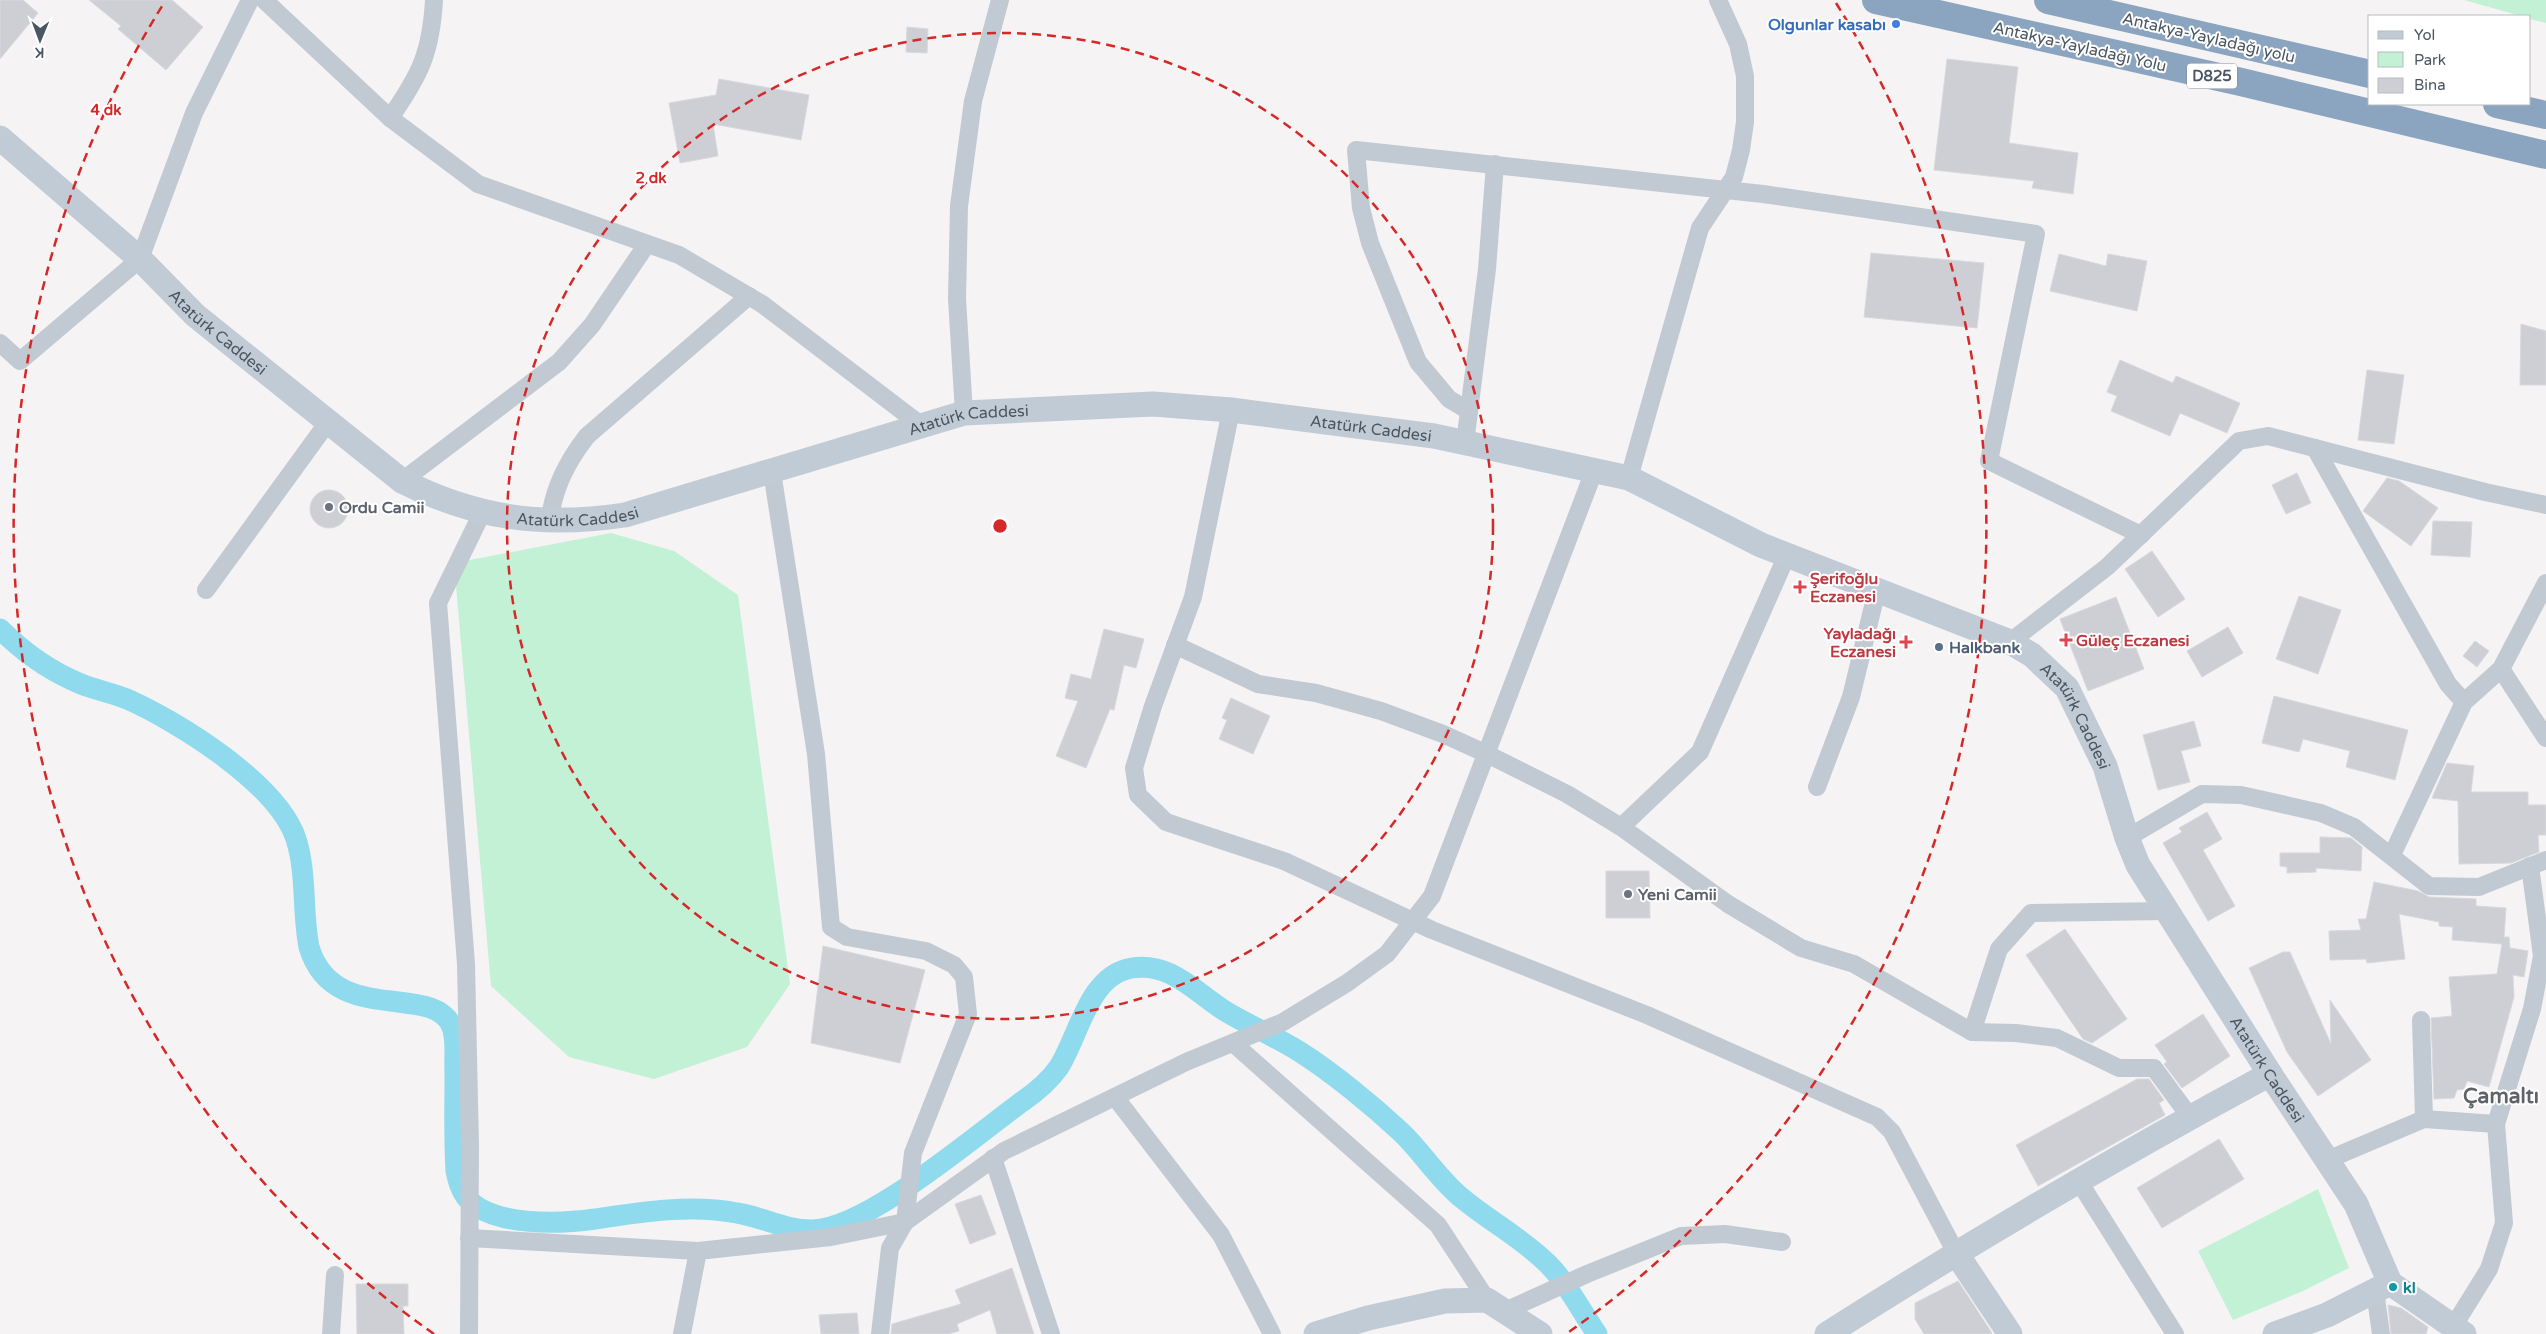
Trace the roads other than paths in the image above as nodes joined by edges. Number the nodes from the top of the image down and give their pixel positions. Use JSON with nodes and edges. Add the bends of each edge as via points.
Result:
{"nodes":[{"id":1,"x":250,"y":0,"type":"edge"},
{"id":2,"x":264,"y":0,"type":"edge"},
{"id":3,"x":434,"y":0,"type":"edge"},
{"id":4,"x":1000,"y":0,"type":"edge"},
{"id":5,"x":1718,"y":0,"type":"edge"},
{"id":6,"x":1876,"y":0,"type":"edge"},
{"id":7,"x":2048,"y":0,"type":"edge"},
{"id":8,"x":2368,"y":74,"type":"edge"},
{"id":9,"x":2501,"y":105,"type":"edge"},
{"id":10,"x":2546,"y":115,"type":"edge"},
{"id":11,"x":390,"y":118,"type":"junction"},
{"id":12,"x":0,"y":138,"type":"edge"},
{"id":13,"x":2546,"y":155,"type":"edge"},
{"id":14,"x":1495,"y":164,"type":"junction"},
{"id":15,"x":1724,"y":190,"type":"junction"},
{"id":16,"x":647,"y":244,"type":"junction"},
{"id":17,"x":140,"y":259,"type":"junction"},
{"id":18,"x":749,"y":296,"type":"junction"},
{"id":19,"x":0,"y":343,"type":"edge"},
{"id":20,"x":1231,"y":410,"type":"junction"},
{"id":21,"x":1469,"y":411,"type":"junction"},
{"id":22,"x":964,"y":413,"type":"junction"},
{"id":23,"x":328,"y":422,"type":"junction"},
{"id":24,"x":922,"y":426,"type":"junction"},
{"id":25,"x":1465,"y":443,"type":"junction"},
{"id":26,"x":2315,"y":448,"type":"junction"},
{"id":27,"x":1594,"y":471,"type":"junction"},
{"id":28,"x":772,"y":472,"type":"junction"},
{"id":29,"x":1629,"y":478,"type":"junction"},
{"id":30,"x":402,"y":481,"type":"junction"},
{"id":31,"x":2546,"y":505,"type":"edge"},
{"id":32,"x":482,"y":513,"type":"junction"},
{"id":33,"x":549,"y":522,"type":"junction"},
{"id":34,"x":2140,"y":535,"type":"junction"},
{"id":35,"x":1787,"y":555,"type":"junction"},
{"id":36,"x":2546,"y":583,"type":"edge"},
{"id":37,"x":206,"y":590,"type":"dead end"},
{"id":38,"x":1877,"y":590,"type":"junction"},
{"id":39,"x":2010,"y":642,"type":"junction"},
{"id":40,"x":1175,"y":645,"type":"junction"},
{"id":41,"x":2501,"y":669,"type":"junction"},
{"id":42,"x":2464,"y":702,"type":"junction"},
{"id":43,"x":2546,"y":738,"type":"edge"},
{"id":44,"x":1487,"y":754,"type":"junction"},
{"id":45,"x":1817,"y":787,"type":"dead end"},
{"id":46,"x":1621,"y":827,"type":"junction"},
{"id":47,"x":2127,"y":838,"type":"junction"},
{"id":48,"x":2392,"y":855,"type":"junction"},
{"id":49,"x":2538,"y":863,"type":"edge"},
{"id":50,"x":2167,"y":910,"type":"junction"},
{"id":51,"x":1414,"y":922,"type":"junction"},
{"id":52,"x":2421,"y":1020,"type":"dead end"},
{"id":53,"x":1972,"y":1032,"type":"junction"},
{"id":54,"x":1240,"y":1040,"type":"junction"},
{"id":55,"x":2270,"y":1074,"type":"junction"},
{"id":56,"x":1115,"y":1097,"type":"junction"},
{"id":57,"x":2190,"y":1117,"type":"junction"},
{"id":58,"x":2424,"y":1118,"type":"junction"},
{"id":59,"x":2496,"y":1124,"type":"junction"},
{"id":60,"x":993,"y":1158,"type":"junction"},
{"id":61,"x":2327,"y":1160,"type":"junction"},
{"id":62,"x":2078,"y":1180,"type":"junction"},
{"id":63,"x":904,"y":1222,"type":"junction"},
{"id":64,"x":469,"y":1238,"type":"junction"},
{"id":65,"x":1782,"y":1242,"type":"dead end"},
{"id":66,"x":698,"y":1251,"type":"junction"},
{"id":67,"x":1956,"y":1253,"type":"junction"},
{"id":68,"x":335,"y":1275,"type":"dead end"},
{"id":69,"x":2382,"y":1287,"type":"junction"},
{"id":70,"x":1496,"y":1306,"type":"junction"},
{"id":71,"x":2459,"y":1330,"type":"edge"},
{"id":72,"x":331,"y":1334,"type":"edge"},
{"id":73,"x":469,"y":1334,"type":"edge"},
{"id":74,"x":682,"y":1334,"type":"edge"},
{"id":75,"x":880,"y":1334,"type":"edge"},
{"id":76,"x":1051,"y":1334,"type":"edge"},
{"id":77,"x":1272,"y":1334,"type":"edge"},
{"id":78,"x":1316,"y":1334,"type":"edge"},
{"id":79,"x":1540,"y":1334,"type":"edge"},
{"id":80,"x":1827,"y":1334,"type":"edge"},
{"id":81,"x":2010,"y":1334,"type":"edge"},
{"id":82,"x":2175,"y":1334,"type":"edge"},
{"id":83,"x":2275,"y":1334,"type":"edge"},
{"id":84,"x":2381,"y":1334,"type":"edge"}],
"edges":[{"from":1,"to":17,"type":"street","via":[[194,113]]},
{"from":2,"to":11,"type":"street"},
{"from":3,"to":11,"type":"street","via":[[433,25],[423,64]]},
{"from":4,"to":22,"type":"street","via":[[973,102],[959,206],[957,298]]},
{"from":5,"to":15,"type":"street","via":[[1738,44],[1746,99],[1741,150],[1734,177]]},
{"from":6,"to":13,"type":"highway","name":"Antakya-Yayladağı Yolu","number":"D825"},
{"from":7,"to":8,"type":"highway","name":"Antakya-Yayladağı yolu","number":"D825"},
{"from":9,"to":10,"type":"highway"},
{"from":11,"to":16,"type":"street","via":[[478,184]]},
{"from":12,"to":17,"type":"main road","name":"Atatürk Caddesi"},
{"from":14,"to":15,"type":"street"},
{"from":14,"to":21,"type":"street","via":[[1487,269]]},
{"from":14,"to":21,"type":"street","via":[[1356,150],[1361,208],[1370,243],[1418,362],[1449,399]]},
{"from":15,"to":29,"type":"street","via":[[1700,228]]},
{"from":15,"to":34,"type":"street","via":[[2036,234],[1989,461]]},
{"from":16,"to":18,"type":"street","via":[[679,255]]},
{"from":16,"to":30,"type":"street","via":[[592,325],[559,362]]},
{"from":17,"to":19,"type":"street","via":[[20,361]]},
{"from":17,"to":23,"type":"main road","name":"Atatürk Caddesi","via":[[195,315]]},
{"from":18,"to":24,"type":"street"},
{"from":18,"to":33,"type":"street","via":[[587,436],[558,481]]},
{"from":20,"to":22,"type":"main road","name":"Atatürk Caddesi","via":[[1153,404]]},
{"from":20,"to":25,"type":"main road","name":"Atatürk Caddesi","via":[[1434,436]]},
{"from":20,"to":40,"type":"street","via":[[1193,597]]},
{"from":21,"to":25,"type":"street"},
{"from":22,"to":24,"type":"main road","name":"Atatürk Caddesi"},
{"from":23,"to":30,"type":"main road","name":"Atatürk Caddesi"},
{"from":23,"to":37,"type":"street"},
{"from":24,"to":28,"type":"main road","name":"Atatürk Caddesi"},
{"from":25,"to":27,"type":"main road","name":"Atatürk Caddesi"},
{"from":26,"to":31,"type":"street"},
{"from":26,"to":34,"type":"street","via":[[2268,436],[2239,441]]},
{"from":26,"to":42,"type":"street","via":[[2448,684]]},
{"from":27,"to":29,"type":"main road","name":"Atatürk Caddesi"},
{"from":27,"to":44,"type":"street"},
{"from":28,"to":33,"type":"main road","name":"Atatürk Caddesi","via":[[625,515]]},
{"from":28,"to":63,"type":"street","via":[[816,754],[831,927],[847,938],[926,951],[954,965],[964,977],[968,1014],[913,1153]]},
{"from":29,"to":35,"type":"main road","name":"Atatürk Caddesi"},
{"from":30,"to":32,"type":"main road","name":"Atatürk Caddesi","via":[[429,495]]},
{"from":32,"to":33,"type":"main road","name":"Atatürk Caddesi"},
{"from":32,"to":64,"type":"street","via":[[438,603],[466,964]]},
{"from":34,"to":39,"type":"street","via":[[2107,567]]},
{"from":35,"to":38,"type":"main road","name":"Atatürk Caddesi"},
{"from":35,"to":46,"type":"street","via":[[1700,752]]},
{"from":36,"to":41,"type":"street"},
{"from":38,"to":39,"type":"main road","name":"Atatürk Caddesi"},
{"from":38,"to":45,"type":"street","via":[[1851,697]]},
{"from":39,"to":47,"type":"main road","name":"Atatürk Caddesi","via":[[2032,655],[2067,688],[2105,766]]},
{"from":40,"to":44,"type":"street","via":[[1258,684],[1316,693],[1381,712]]},
{"from":40,"to":51,"type":"street","via":[[1134,768],[1138,795],[1166,822],[1284,861]]},
{"from":41,"to":42,"type":"street"},
{"from":41,"to":43,"type":"street"},
{"from":42,"to":48,"type":"street"},
{"from":44,"to":46,"type":"street","via":[[1567,794]]},
{"from":44,"to":51,"type":"street","via":[[1432,896]]},
{"from":46,"to":53,"type":"street","via":[[1728,904],[1801,948],[1854,964]]},
{"from":47,"to":48,"type":"street","via":[[2202,794],[2241,795],[2321,813],[2354,827]]},
{"from":47,"to":50,"type":"main road","name":"Atatürk Caddesi","via":[[2138,865]]},
{"from":48,"to":49,"type":"street","via":[[2429,886],[2479,887]]},
{"from":49,"to":59,"type":"street","via":[[2542,956],[2532,1009]]},
{"from":50,"to":53,"type":"street","via":[[2031,913],[1999,949]]},
{"from":50,"to":55,"type":"main road","name":"Atatürk Caddesi"},
{"from":51,"to":54,"type":"street","via":[[1387,954],[1348,984],[1283,1022]]},
{"from":51,"to":67,"type":"street","via":[[1648,1015],[1877,1117],[1892,1132]]},
{"from":52,"to":58,"type":"street"},
{"from":53,"to":57,"type":"street","via":[[2057,1038],[2119,1068],[2154,1068]]},
{"from":54,"to":56,"type":"street"},
{"from":54,"to":70,"type":"street","via":[[1438,1225]]},
{"from":55,"to":57,"type":"main road"},
{"from":55,"to":61,"type":"main road","name":"Atatürk Caddesi"},
{"from":56,"to":60,"type":"street"},
{"from":56,"to":77,"type":"street","via":[[1221,1235]]},
{"from":57,"to":62,"type":"main road"},
{"from":58,"to":59,"type":"street"},
{"from":58,"to":61,"type":"street"},
{"from":59,"to":71,"type":"street","via":[[2504,1222],[2489,1270]]},
{"from":60,"to":63,"type":"street"},
{"from":60,"to":76,"type":"street"},
{"from":61,"to":69,"type":"main road","name":"Atatürk Caddesi","via":[[2356,1204]]},
{"from":62,"to":67,"type":"main road"},
{"from":62,"to":82,"type":"street"},
{"from":63,"to":66,"type":"street","via":[[831,1237]]},
{"from":63,"to":75,"type":"street","via":[[890,1248]]},
{"from":64,"to":66,"type":"street"},
{"from":64,"to":73,"type":"street"},
{"from":65,"to":70,"type":"street","via":[[1725,1234],[1681,1236],[1546,1292]]},
{"from":66,"to":74,"type":"street"},
{"from":67,"to":80,"type":"main road"},
{"from":67,"to":81,"type":"main road"},
{"from":68,"to":72,"type":"street"},
{"from":69,"to":71,"type":"main road"},
{"from":69,"to":83,"type":"main road","via":[[2327,1315]]},
{"from":69,"to":84,"type":"street"},
{"from":70,"to":78,"type":"main road","via":[[1446,1301],[1368,1318]]},
{"from":70,"to":79,"type":"main road"}]}
